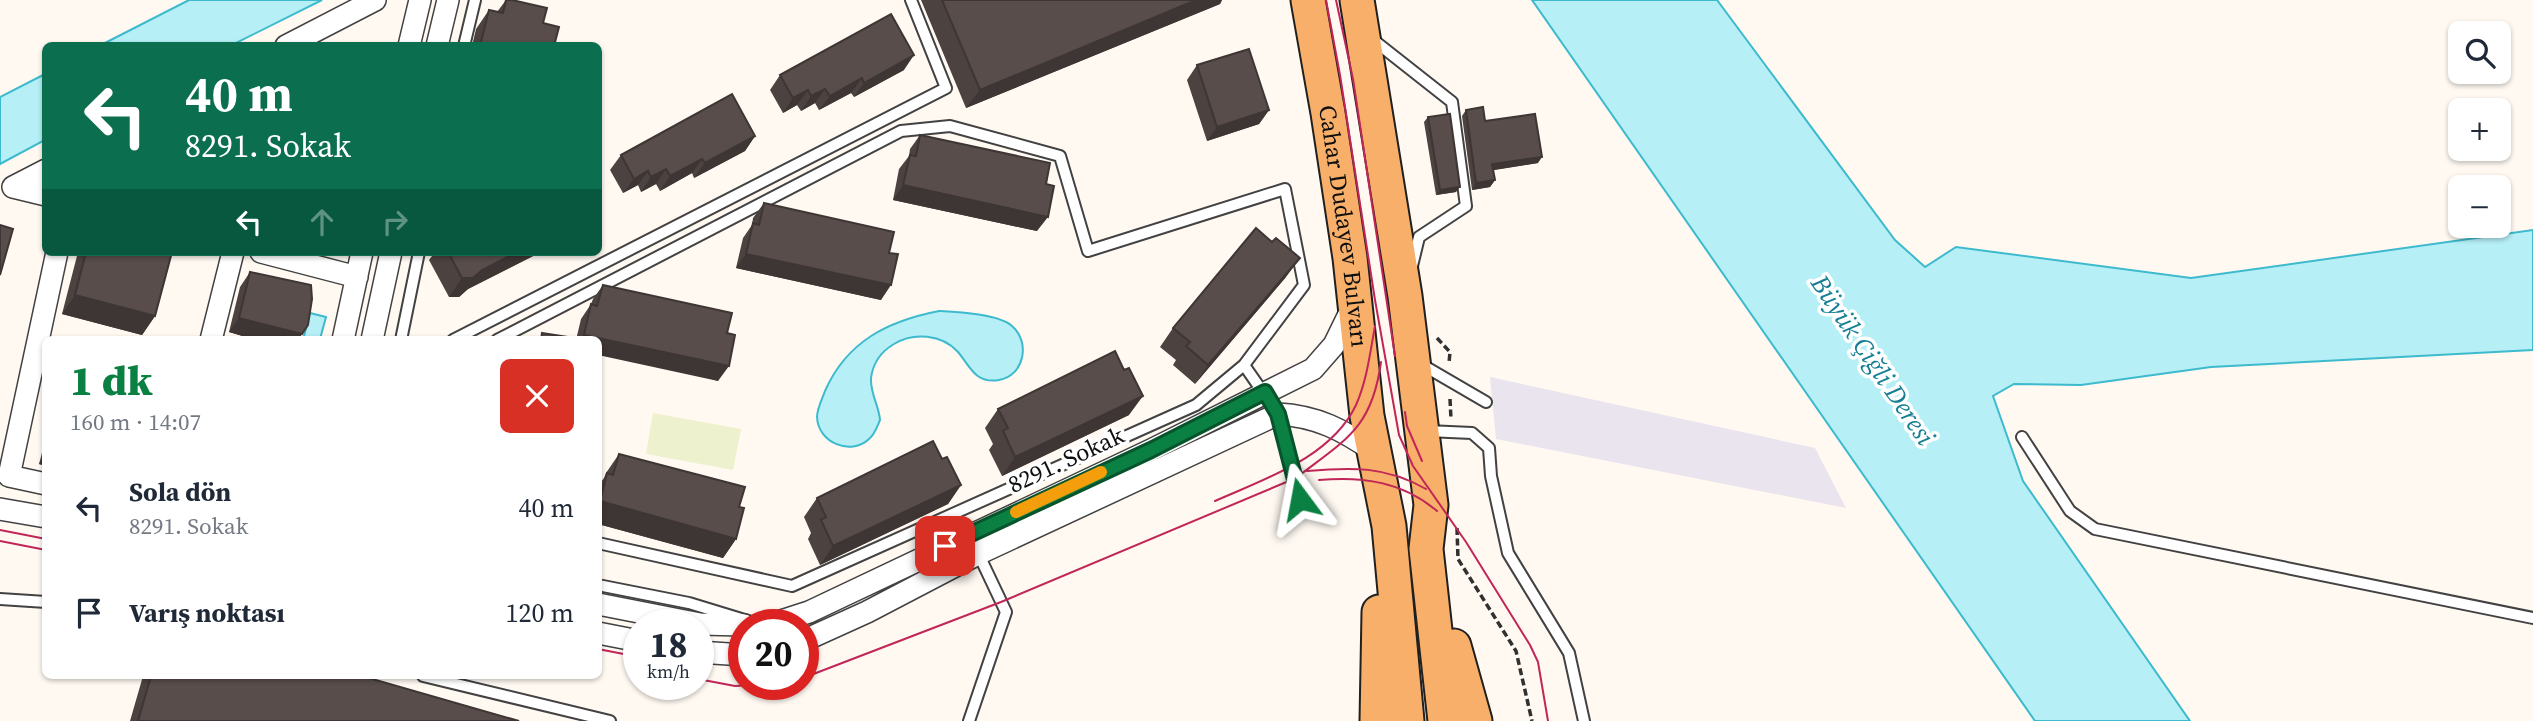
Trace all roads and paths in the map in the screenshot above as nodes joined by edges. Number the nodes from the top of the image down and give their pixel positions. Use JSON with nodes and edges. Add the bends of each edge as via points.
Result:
{"nodes":[{"id":1,"x":375,"y":0,"type":"edge"},
{"id":2,"x":420,"y":0,"type":"edge"},
{"id":3,"x":447,"y":0,"type":"edge"},
{"id":4,"x":475,"y":0,"type":"edge"},
{"id":5,"x":911,"y":0,"type":"edge"},
{"id":6,"x":1308,"y":0,"type":"edge"},
{"id":7,"x":1360,"y":16,"type":"edge"},
{"id":8,"x":294,"y":42,"type":"edge"},
{"id":9,"x":410,"y":42,"type":"edge"},
{"id":10,"x":438,"y":42,"type":"edge"},
{"id":11,"x":465,"y":42,"type":"edge"},
{"id":12,"x":42,"y":172,"type":"edge"},
{"id":13,"x":42,"y":194,"type":"edge"},
{"id":14,"x":56,"y":256,"type":"edge"},
{"id":15,"x":232,"y":256,"type":"edge"},
{"id":16,"x":276,"y":256,"type":"edge"},
{"id":17,"x":361,"y":256,"type":"edge"},
{"id":18,"x":390,"y":256,"type":"edge"},
{"id":19,"x":418,"y":256,"type":"edge"},
{"id":20,"x":357,"y":277,"type":"junction"},
{"id":21,"x":1405,"y":296,"type":"junction"},
{"id":22,"x":1354,"y":304,"type":"junction"},
{"id":23,"x":212,"y":336,"type":"edge"},
{"id":24,"x":344,"y":336,"type":"edge"},
{"id":25,"x":373,"y":336,"type":"edge"},
{"id":26,"x":402,"y":336,"type":"edge"},
{"id":27,"x":461,"y":336,"type":"edge"},
{"id":28,"x":505,"y":336,"type":"edge"},
{"id":29,"x":1412,"y":359,"type":"junction"},
{"id":30,"x":1244,"y":365,"type":"junction"},
{"id":31,"x":1265,"y":392,"type":"junction"},
{"id":32,"x":1486,"y":402,"type":"dead end"},
{"id":33,"x":1278,"y":414,"type":"junction"},
{"id":34,"x":1420,"y":431,"type":"junction"},
{"id":35,"x":2022,"y":437,"type":"dead end"},
{"id":36,"x":1375,"y":452,"type":"junction"},
{"id":37,"x":42,"y":483,"type":"edge"},
{"id":38,"x":1300,"y":499,"type":"dead end"},
{"id":39,"x":0,"y":509,"type":"edge"},
{"id":40,"x":42,"y":516,"type":"edge"},
{"id":41,"x":1388,"y":526,"type":"junction"},
{"id":42,"x":602,"y":543,"type":"edge"},
{"id":43,"x":973,"y":544,"type":"junction"},
{"id":44,"x":1426,"y":550,"type":"junction"},
{"id":45,"x":1458,"y":559,"type":"dead end"},
{"id":46,"x":602,"y":586,"type":"edge"},
{"id":47,"x":0,"y":599,"type":"edge"},
{"id":48,"x":42,"y":603,"type":"edge"},
{"id":49,"x":602,"y":605,"type":"edge"},
{"id":50,"x":816,"y":609,"type":"edge"},
{"id":51,"x":728,"y":615,"type":"edge"},
{"id":52,"x":2533,"y":618,"type":"edge"},
{"id":53,"x":728,"y":625,"type":"edge"},
{"id":54,"x":602,"y":634,"type":"edge"},
{"id":55,"x":819,"y":634,"type":"edge"},
{"id":56,"x":623,"y":638,"type":"edge"},
{"id":57,"x":435,"y":679,"type":"edge"},
{"id":58,"x":610,"y":721,"type":"edge"},
{"id":59,"x":969,"y":721,"type":"edge"},
{"id":60,"x":1377,"y":721,"type":"edge"},
{"id":61,"x":1407,"y":721,"type":"edge"},
{"id":62,"x":1445,"y":721,"type":"edge"},
{"id":63,"x":1475,"y":721,"type":"edge"},
{"id":64,"x":1532,"y":721,"type":"edge"},
{"id":65,"x":1584,"y":721,"type":"edge"}],
"edges":[{"from":1,"to":8,"type":"street"},
{"from":2,"to":9,"type":"street"},
{"from":3,"to":10,"type":"street"},
{"from":4,"to":11,"type":"lane"},
{"from":5,"to":27,"type":"lane","via":[[946,88]]},
{"from":6,"to":22,"type":"main road","name":"Cahar Dudayev Bulvarı"},
{"from":7,"to":21,"type":"main road","name":"Cahar Dudayev Bulvarı"},
{"from":7,"to":21,"type":"lane","via":[[1452,102],[1466,206],[1419,237]]},
{"from":12,"to":13,"type":"street","via":[[13,187]]},
{"from":14,"to":37,"type":"street","via":[[9,477]]},
{"from":15,"to":23,"type":"street"},
{"from":16,"to":20,"type":"street"},
{"from":17,"to":20,"type":"street"},
{"from":18,"to":25,"type":"street"},
{"from":19,"to":26,"type":"lane"},
{"from":20,"to":24,"type":"street"},
{"from":21,"to":29,"type":"main road","name":"Cahar Dudayev Bulvarı"},
{"from":22,"to":31,"type":"street","name":"8291. Sokak","via":[[1334,345],[1314,369]]},
{"from":22,"to":36,"type":"main road","name":"Cahar Dudayev Bulvarı"},
{"from":28,"to":30,"type":"lane","via":[[901,131],[950,126],[1060,156],[1088,251],[1285,189],[1304,285]]},
{"from":29,"to":32,"type":"lane"},
{"from":29,"to":34,"type":"main road","name":"Cahar Dudayev Bulvarı"},
{"from":30,"to":31,"type":"lane"},
{"from":30,"to":42,"type":"lane","via":[[1196,405],[792,586]]},
{"from":31,"to":33,"type":"lane"},
{"from":31,"to":43,"type":"street","name":"8291. Sokak"},
{"from":33,"to":36,"type":"street","via":[[1340,428]]},
{"from":33,"to":38,"type":"lane"},
{"from":33,"to":43,"type":"street","name":"8291. Sokak"},
{"from":34,"to":44,"type":"main road","name":"Cahar Dudayev Bulvarı","via":[[1431,505]]},
{"from":34,"to":65,"type":"lane","via":[[1472,433],[1489,448],[1508,553],[1569,653]]},
{"from":35,"to":52,"type":"lane","via":[[2070,511],[2095,529]]},
{"from":36,"to":41,"type":"main road","name":"Cahar Dudayev Bulvarı"},
{"from":39,"to":40,"type":"street"},
{"from":41,"to":60,"type":"main road","via":[[1379,596]]},
{"from":41,"to":61,"type":"main road"},
{"from":43,"to":50,"type":"street","name":"8291. Sokak"},
{"from":43,"to":55,"type":"street","name":"8291. Sokak","via":[[867,612]]},
{"from":43,"to":59,"type":"lane","via":[[1006,612]]},
{"from":44,"to":62,"type":"main road"},
{"from":44,"to":63,"type":"main road"},
{"from":45,"to":64,"type":"path","via":[[1516,651]]},
{"from":46,"to":51,"type":"lane"},
{"from":47,"to":48,"type":"lane"},
{"from":49,"to":53,"type":"street","via":[[700,624]]},
{"from":54,"to":56,"type":"street"},
{"from":57,"to":58,"type":"lane"}]}
